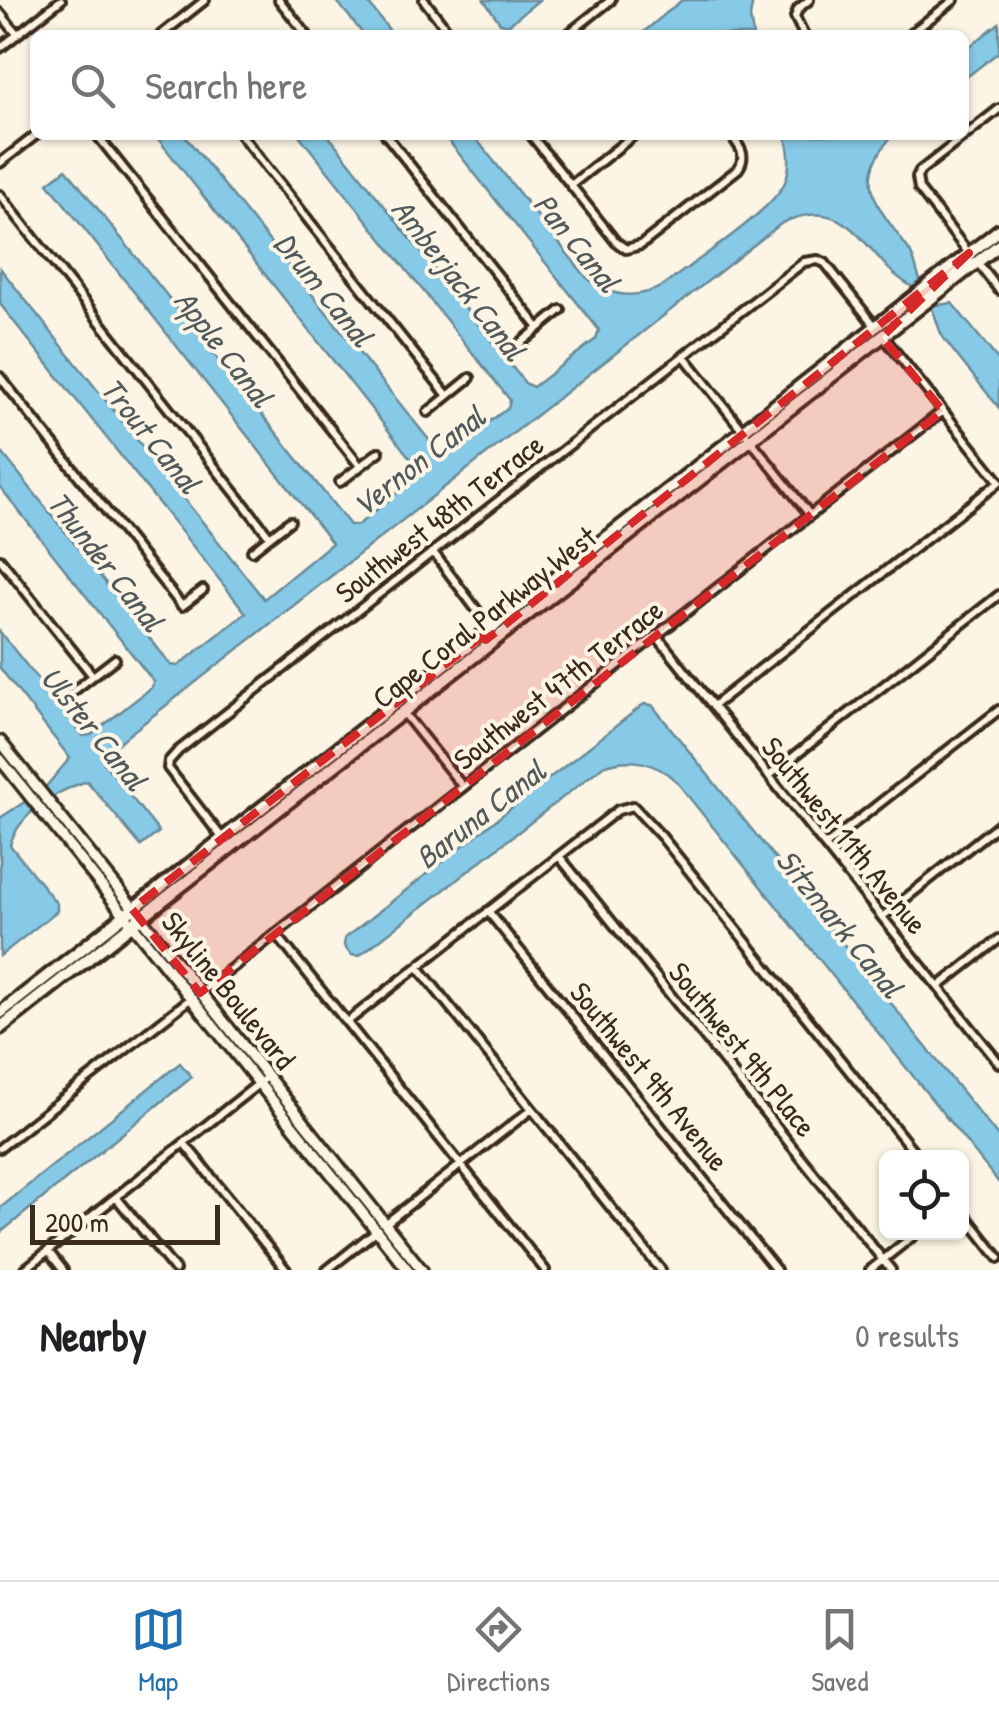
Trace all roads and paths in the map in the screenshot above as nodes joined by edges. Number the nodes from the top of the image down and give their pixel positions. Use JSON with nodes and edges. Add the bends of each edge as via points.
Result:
{"nodes":[{"id":1,"x":60,"y":0,"type":"edge"},
{"id":2,"x":205,"y":0,"type":"edge"},
{"id":3,"x":279,"y":0,"type":"edge"},
{"id":4,"x":424,"y":0,"type":"edge"},
{"id":5,"x":611,"y":0,"type":"edge"},
{"id":6,"x":809,"y":0,"type":"edge"},
{"id":7,"x":954,"y":0,"type":"edge"},
{"id":8,"x":0,"y":13,"type":"edge"},
{"id":9,"x":168,"y":30,"type":"edge"},
{"id":10,"x":302,"y":30,"type":"edge"},
{"id":11,"x":447,"y":30,"type":"edge"},
{"id":12,"x":573,"y":30,"type":"edge"},
{"id":13,"x":802,"y":30,"type":"edge"},
{"id":14,"x":916,"y":30,"type":"edge"},
{"id":15,"x":17,"y":34,"type":"junction"},
{"id":16,"x":0,"y":48,"type":"edge"},
{"id":17,"x":999,"y":108,"type":"edge"},
{"id":18,"x":969,"y":132,"type":"edge"},
{"id":19,"x":30,"y":140,"type":"edge"},
{"id":20,"x":101,"y":140,"type":"edge"},
{"id":21,"x":245,"y":140,"type":"edge"},
{"id":22,"x":390,"y":140,"type":"edge"},
{"id":23,"x":535,"y":140,"type":"edge"},
{"id":24,"x":628,"y":140,"type":"edge"},
{"id":25,"x":733,"y":140,"type":"edge"},
{"id":26,"x":959,"y":140,"type":"edge"},
{"id":27,"x":0,"y":164,"type":"edge"},
{"id":28,"x":571,"y":185,"type":"junction"},
{"id":29,"x":0,"y":195,"type":"edge"},
{"id":30,"x":999,"y":230,"type":"edge"},
{"id":31,"x":999,"y":245,"type":"edge"},
{"id":32,"x":973,"y":258,"type":"junction"},
{"id":33,"x":999,"y":290,"type":"edge"},
{"id":34,"x":914,"y":307,"type":"junction"},
{"id":35,"x":561,"y":310,"type":"dead end"},
{"id":36,"x":539,"y":328,"type":"junction"},
{"id":37,"x":879,"y":332,"type":"junction"},
{"id":38,"x":517,"y":346,"type":"dead end"},
{"id":39,"x":684,"y":356,"type":"junction"},
{"id":40,"x":0,"y":377,"type":"edge"},
{"id":41,"x":470,"y":378,"type":"dead end"},
{"id":42,"x":448,"y":396,"type":"junction"},
{"id":43,"x":943,"y":411,"type":"junction"},
{"id":44,"x":428,"y":412,"type":"dead end"},
{"id":45,"x":747,"y":435,"type":"junction"},
{"id":46,"x":379,"y":452,"type":"dead end"},
{"id":47,"x":360,"y":466,"type":"junction"},
{"id":48,"x":999,"y":481,"type":"edge"},
{"id":49,"x":340,"y":482,"type":"dead end"},
{"id":50,"x":810,"y":515,"type":"junction"},
{"id":51,"x":290,"y":521,"type":"dead end"},
{"id":52,"x":270,"y":537,"type":"junction"},
{"id":53,"x":252,"y":551,"type":"dead end"},
{"id":54,"x":432,"y":552,"type":"junction"},
{"id":55,"x":0,"y":559,"type":"edge"},
{"id":56,"x":562,"y":573,"type":"junction"},
{"id":57,"x":203,"y":590,"type":"dead end"},
{"id":58,"x":999,"y":595,"type":"edge"},
{"id":59,"x":491,"y":628,"type":"junction"},
{"id":60,"x":506,"y":632,"type":"junction"},
{"id":61,"x":656,"y":635,"type":"junction"},
{"id":62,"x":114,"y":660,"type":"dead end"},
{"id":63,"x":93,"y":676,"type":"junction"},
{"id":64,"x":430,"y":691,"type":"junction"},
{"id":65,"x":71,"y":694,"type":"dead end"},
{"id":66,"x":713,"y":706,"type":"junction"},
{"id":67,"x":999,"y":710,"type":"edge"},
{"id":68,"x":403,"y":712,"type":"junction"},
{"id":69,"x":0,"y":742,"type":"edge"},
{"id":70,"x":0,"y":759,"type":"edge"},
{"id":71,"x":769,"y":776,"type":"junction"},
{"id":72,"x":464,"y":787,"type":"junction"},
{"id":73,"x":34,"y":794,"type":"junction"},
{"id":74,"x":999,"y":824,"type":"edge"},
{"id":75,"x":223,"y":839,"type":"junction"},
{"id":76,"x":825,"y":846,"type":"junction"},
{"id":77,"x":559,"y":856,"type":"junction"},
{"id":78,"x":488,"y":911,"type":"junction"},
{"id":79,"x":131,"y":917,"type":"junction"},
{"id":80,"x":882,"y":917,"type":"junction"},
{"id":81,"x":276,"y":934,"type":"junction"},
{"id":82,"x":999,"y":939,"type":"edge"},
{"id":83,"x":160,"y":962,"type":"junction"},
{"id":84,"x":418,"y":966,"type":"junction"},
{"id":85,"x":938,"y":987,"type":"junction"},
{"id":86,"x":200,"y":993,"type":"junction"},
{"id":87,"x":190,"y":999,"type":"junction"},
{"id":88,"x":0,"y":1013,"type":"edge"},
{"id":89,"x":347,"y":1022,"type":"junction"},
{"id":90,"x":0,"y":1028,"type":"edge"},
{"id":91,"x":244,"y":1048,"type":"junction"},
{"id":92,"x":997,"y":1058,"type":"edge"},
{"id":93,"x":267,"y":1076,"type":"junction"},
{"id":94,"x":258,"y":1084,"type":"junction"},
{"id":95,"x":532,"y":1110,"type":"junction"},
{"id":96,"x":184,"y":1143,"type":"junction"},
{"id":97,"x":0,"y":1148,"type":"edge"},
{"id":98,"x":912,"y":1150,"type":"edge"},
{"id":99,"x":461,"y":1165,"type":"junction"},
{"id":100,"x":116,"y":1196,"type":"junction"},
{"id":101,"x":969,"y":1220,"type":"edge"},
{"id":102,"x":381,"y":1228,"type":"junction"},
{"id":103,"x":908,"y":1240,"type":"edge"},
{"id":104,"x":48,"y":1251,"type":"junction"},
{"id":105,"x":999,"y":1258,"type":"edge"},
{"id":106,"x":883,"y":1260,"type":"junction"},
{"id":107,"x":24,"y":1270,"type":"edge"},
{"id":108,"x":63,"y":1270,"type":"edge"},
{"id":109,"x":175,"y":1270,"type":"edge"},
{"id":110,"x":286,"y":1270,"type":"edge"},
{"id":111,"x":328,"y":1270,"type":"edge"},
{"id":112,"x":408,"y":1270,"type":"edge"},
{"id":113,"x":422,"y":1270,"type":"edge"},
{"id":114,"x":545,"y":1270,"type":"edge"},
{"id":115,"x":661,"y":1270,"type":"edge"},
{"id":116,"x":776,"y":1270,"type":"edge"},
{"id":117,"x":870,"y":1270,"type":"edge"},
{"id":118,"x":892,"y":1270,"type":"edge"}],
"edges":[{"from":1,"to":15,"type":"street"},
{"from":2,"to":9,"type":"street"},
{"from":3,"to":10,"type":"street"},
{"from":4,"to":11,"type":"street"},
{"from":5,"to":12,"type":"street"},
{"from":6,"to":13,"type":"street","via":[[795,17]]},
{"from":7,"to":14,"type":"street"},
{"from":8,"to":15,"type":"street"},
{"from":15,"to":16,"type":"street"},
{"from":17,"to":18,"type":"street"},
{"from":19,"to":27,"type":"street"},
{"from":20,"to":47,"type":"street"},
{"from":21,"to":42,"type":"street"},
{"from":22,"to":36,"type":"street"},
{"from":23,"to":28,"type":"street"},
{"from":24,"to":28,"type":"street"},
{"from":25,"to":28,"type":"street","via":[[744,157],[738,169],[641,245],[626,249],[616,242]]},
{"from":26,"to":32,"type":"street","via":[[917,178],[919,190]]},
{"from":29,"to":52,"type":"street"},
{"from":30,"to":32,"type":"main road","name":"Cape Coral Parkway West"},
{"from":31,"to":32,"type":"main road","name":"Cape Coral Parkway West"},
{"from":32,"to":33,"type":"street"},
{"from":32,"to":34,"type":"main road","name":"Cape Coral Parkway West"},
{"from":32,"to":34,"type":"street"},
{"from":34,"to":37,"type":"main road","name":"Cape Coral Parkway West"},
{"from":35,"to":36,"type":"street"},
{"from":36,"to":38,"type":"street"},
{"from":37,"to":39,"type":"street","name":"Southwest 48th Terrace","via":[[818,260],[804,262]]},
{"from":37,"to":43,"type":"street"},
{"from":37,"to":45,"type":"main road","name":"Cape Coral Parkway West"},
{"from":39,"to":45,"type":"street"},
{"from":39,"to":54,"type":"street","name":"Southwest 48th Terrace"},
{"from":40,"to":57,"type":"street","via":[[182,606]]},
{"from":41,"to":42,"type":"street"},
{"from":42,"to":44,"type":"street"},
{"from":43,"to":48,"type":"street"},
{"from":43,"to":50,"type":"street","name":"Southwest 47th Terrace"},
{"from":45,"to":50,"type":"street"},
{"from":45,"to":56,"type":"main road","name":"Cape Coral Parkway West"},
{"from":45,"to":60,"type":"main road","name":"Cape Coral Parkway West"},
{"from":46,"to":47,"type":"street"},
{"from":47,"to":49,"type":"street"},
{"from":48,"to":66,"type":"street"},
{"from":50,"to":61,"type":"street","name":"Southwest 47th Terrace"},
{"from":51,"to":52,"type":"street"},
{"from":52,"to":53,"type":"street"},
{"from":54,"to":59,"type":"street"},
{"from":54,"to":75,"type":"street","name":"Southwest 48th Terrace","via":[[169,761],[171,774]]},
{"from":55,"to":63,"type":"street"},
{"from":56,"to":59,"type":"main road","name":"Cape Coral Parkway West"},
{"from":56,"to":60,"type":"main road","via":[[506,624]]},
{"from":58,"to":71,"type":"street"},
{"from":59,"to":64,"type":"main road"},
{"from":59,"to":75,"type":"main road","name":"Cape Coral Parkway West"},
{"from":60,"to":64,"type":"main road","name":"Cape Coral Parkway West"},
{"from":61,"to":66,"type":"street","name":"Southwest 11th Avenue"},
{"from":61,"to":72,"type":"street","name":"Southwest 47th Terrace"},
{"from":62,"to":63,"type":"street"},
{"from":63,"to":65,"type":"street"},
{"from":64,"to":68,"type":"main road","name":"Cape Coral Parkway West"},
{"from":66,"to":71,"type":"street","name":"Southwest 11th Avenue"},
{"from":67,"to":76,"type":"street"},
{"from":68,"to":72,"type":"street"},
{"from":68,"to":79,"type":"main road","name":"Cape Coral Parkway West"},
{"from":69,"to":73,"type":"street","name":"Skyline Boulevard"},
{"from":70,"to":73,"type":"street","name":"Skyline Boulevard"},
{"from":71,"to":76,"type":"street","name":"Southwest 11th Avenue"},
{"from":72,"to":81,"type":"street","name":"Southwest 47th Terrace"},
{"from":73,"to":79,"type":"street","name":"Skyline Boulevard","via":[[104,868]]},
{"from":74,"to":80,"type":"street"},
{"from":75,"to":79,"type":"main road","name":"Cape Coral Parkway West"},
{"from":76,"to":80,"type":"street","name":"Southwest 11th Avenue"},
{"from":77,"to":78,"type":"street"},
{"from":77,"to":98,"type":"street","via":[[618,810],[634,806]]},
{"from":77,"to":106,"type":"street","name":"Southwest 9th Place"},
{"from":78,"to":84,"type":"street"},
{"from":78,"to":116,"type":"street","name":"Southwest 9th Avenue"},
{"from":79,"to":83,"type":"street","name":"Skyline Boulevard"},
{"from":79,"to":86,"type":"street","name":"Skyline Boulevard"},
{"from":79,"to":88,"type":"main road","name":"Cape Coral Parkway West"},
{"from":79,"to":90,"type":"main road","name":"Cape Coral Parkway West"},
{"from":80,"to":85,"type":"street","name":"Southwest 11th Avenue"},
{"from":81,"to":86,"type":"street","name":"Southwest 47th Terrace"},
{"from":81,"to":89,"type":"street"},
{"from":82,"to":85,"type":"street"},
{"from":83,"to":86,"type":"street"},
{"from":83,"to":87,"type":"street","name":"Skyline Boulevard"},
{"from":84,"to":89,"type":"street"},
{"from":84,"to":95,"type":"street"},
{"from":85,"to":92,"type":"street","name":"Southwest 11th Avenue"},
{"from":86,"to":91,"type":"street","name":"Skyline Boulevard"},
{"from":87,"to":91,"type":"street"},
{"from":87,"to":94,"type":"street","name":"Skyline Boulevard"},
{"from":87,"to":97,"type":"street"},
{"from":89,"to":99,"type":"street"},
{"from":91,"to":93,"type":"street","name":"Skyline Boulevard"},
{"from":93,"to":94,"type":"street"},
{"from":93,"to":102,"type":"street","name":"Skyline Boulevard"},
{"from":94,"to":96,"type":"street"},
{"from":94,"to":102,"type":"street","name":"Skyline Boulevard"},
{"from":95,"to":99,"type":"street"},
{"from":95,"to":115,"type":"street"},
{"from":96,"to":100,"type":"street"},
{"from":96,"to":110,"type":"street"},
{"from":99,"to":102,"type":"street"},
{"from":99,"to":114,"type":"street"},
{"from":100,"to":104,"type":"street"},
{"from":100,"to":109,"type":"street"},
{"from":101,"to":105,"type":"street"},
{"from":102,"to":111,"type":"street"},
{"from":102,"to":112,"type":"street","name":"Skyline Boulevard"},
{"from":102,"to":113,"type":"street","name":"Skyline Boulevard"},
{"from":103,"to":106,"type":"street"},
{"from":104,"to":107,"type":"street"},
{"from":104,"to":108,"type":"street"},
{"from":106,"to":117,"type":"street"},
{"from":106,"to":118,"type":"street","name":"Southwest 9th Place"}]}
